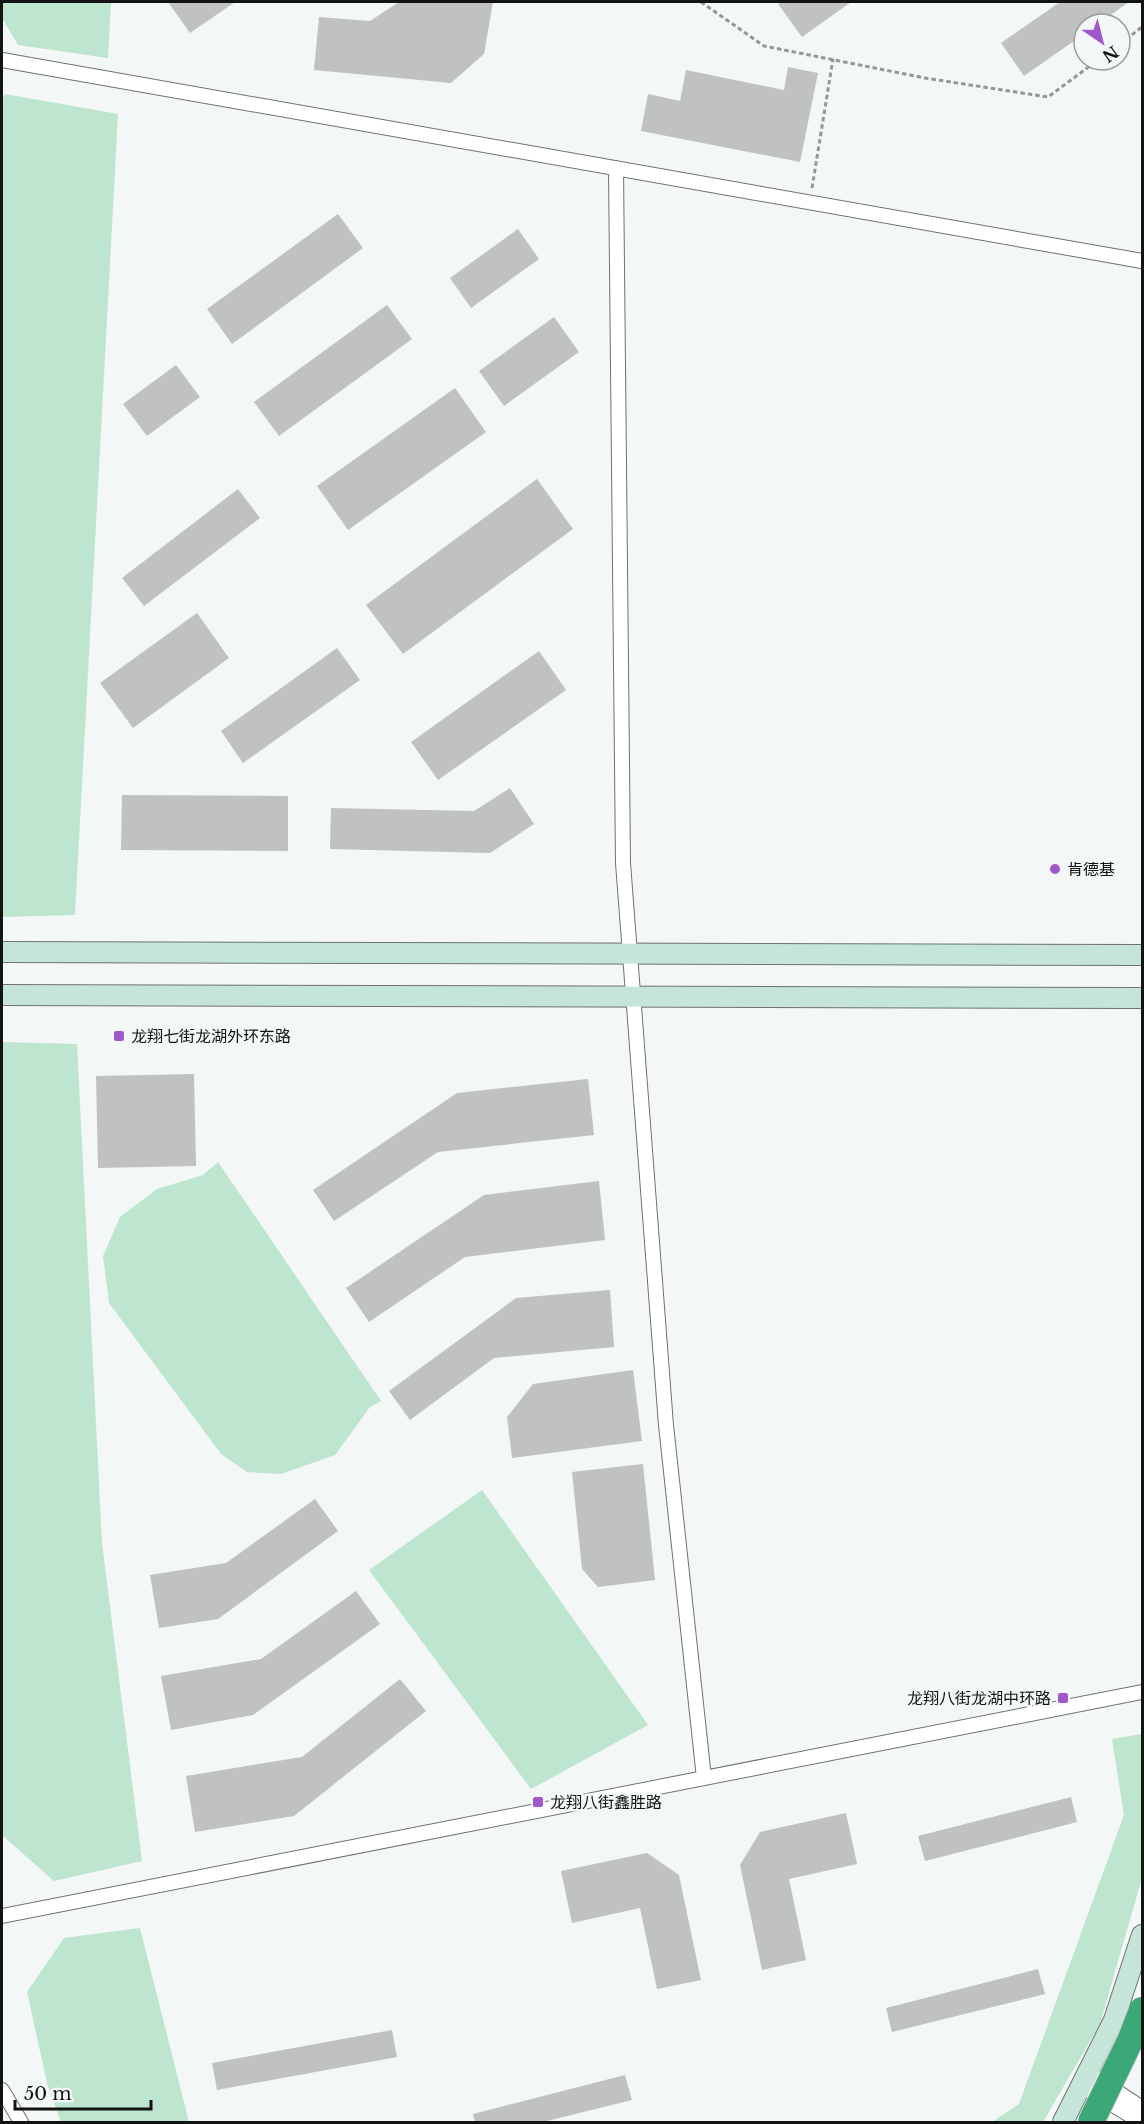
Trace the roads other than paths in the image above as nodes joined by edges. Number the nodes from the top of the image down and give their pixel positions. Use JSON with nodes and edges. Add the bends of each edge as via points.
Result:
{"nodes":[{"id":1,"x":2,"y":60,"type":"edge"},
{"id":2,"x":616,"y":168,"type":"junction"},
{"id":3,"x":1143,"y":261,"type":"edge"},
{"id":4,"x":2,"y":952,"type":"edge"},
{"id":5,"x":630,"y":954,"type":"junction"},
{"id":6,"x":1143,"y":955,"type":"edge"},
{"id":7,"x":2,"y":995,"type":"edge"},
{"id":8,"x":633,"y":996,"type":"junction"},
{"id":9,"x":1143,"y":998,"type":"edge"},
{"id":10,"x":1143,"y":1692,"type":"edge"},
{"id":11,"x":704,"y":1778,"type":"junction"},
{"id":12,"x":2,"y":1916,"type":"edge"},
{"id":13,"x":1143,"y":1935,"type":"edge"},
{"id":14,"x":1143,"y":2010,"type":"edge"},
{"id":15,"x":1086,"y":2079,"type":"junction"},
{"id":16,"x":2,"y":2090,"type":"edge"},
{"id":17,"x":1143,"y":2108,"type":"edge"},
{"id":18,"x":21,"y":2122,"type":"edge"},
{"id":19,"x":1063,"y":2122,"type":"edge"},
{"id":20,"x":1091,"y":2122,"type":"edge"},
{"id":21,"x":1141,"y":2122,"type":"edge"}],
"edges":[{"from":1,"to":2,"type":"street"},
{"from":2,"to":3,"type":"street"},
{"from":2,"to":5,"type":"street","via":[[623,863]]},
{"from":4,"to":5,"type":"street"},
{"from":5,"to":6,"type":"street"},
{"from":5,"to":8,"type":"street"},
{"from":7,"to":8,"type":"street"},
{"from":8,"to":9,"type":"street"},
{"from":8,"to":11,"type":"street","via":[[666,1425]]},
{"from":10,"to":11,"type":"street"},
{"from":11,"to":12,"type":"street"},
{"from":13,"to":15,"type":"street","via":[[1114,2020]]},
{"from":14,"to":20,"type":"highway","bridge":true},
{"from":15,"to":17,"type":"street"},
{"from":15,"to":19,"type":"street"},
{"from":15,"to":21,"type":"street"},
{"from":16,"to":18,"type":"street"}]}
